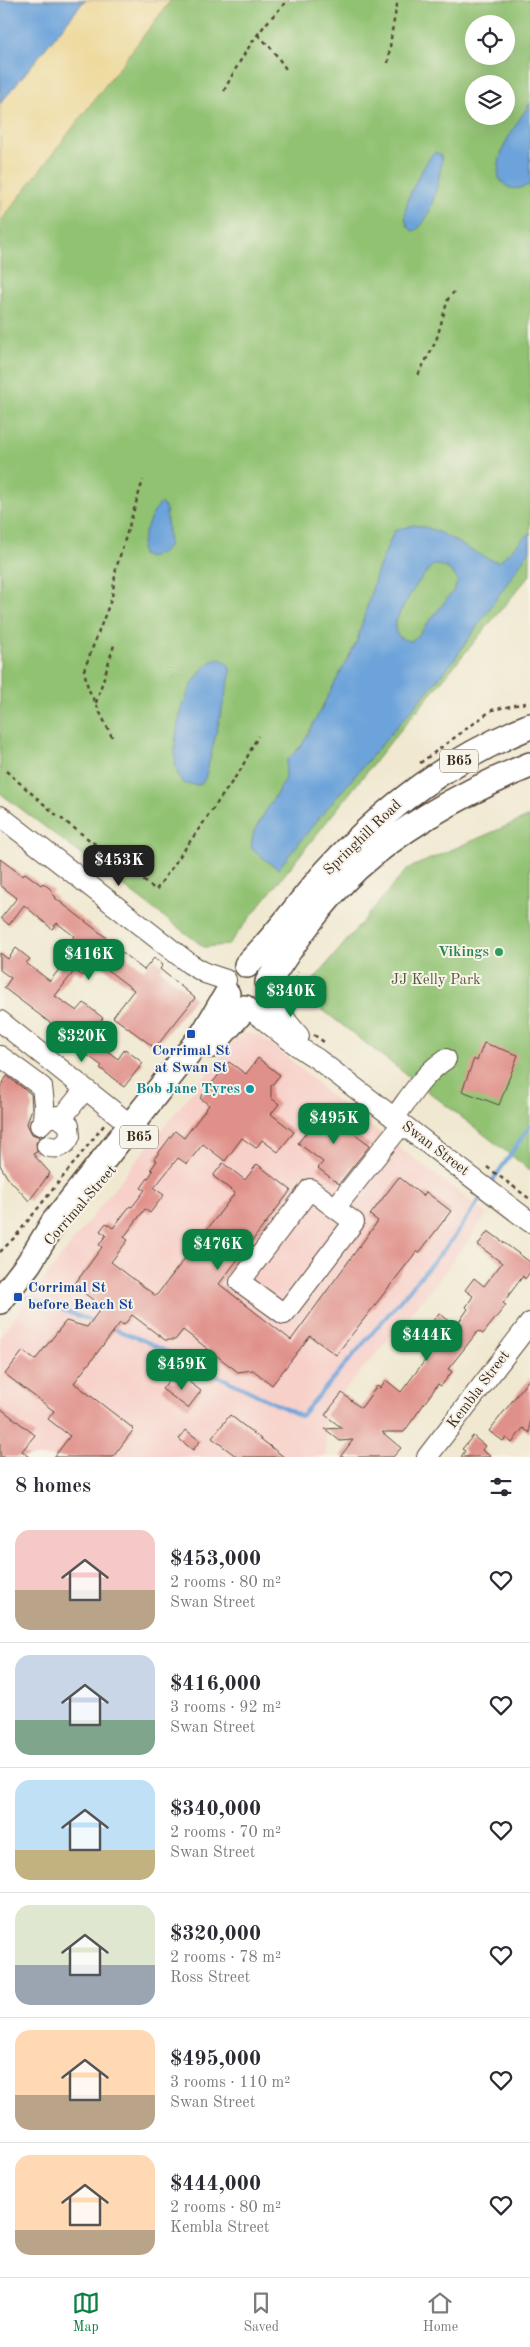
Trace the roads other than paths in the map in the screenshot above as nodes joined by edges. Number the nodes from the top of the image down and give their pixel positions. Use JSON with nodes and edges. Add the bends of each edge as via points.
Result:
{"nodes":[{"id":1,"x":530,"y":726,"type":"edge"},
{"id":2,"x":530,"y":749,"type":"edge"},
{"id":3,"x":530,"y":765,"type":"edge"},
{"id":4,"x":444,"y":807,"type":"junction"},
{"id":5,"x":0,"y":816,"type":"edge"},
{"id":6,"x":247,"y":965,"type":"junction"},
{"id":7,"x":275,"y":990,"type":"junction"},
{"id":8,"x":236,"y":998,"type":"junction"},
{"id":9,"x":0,"y":1021,"type":"edge"},
{"id":10,"x":321,"y":1051,"type":"junction"},
{"id":11,"x":0,"y":1056,"type":"edge"},
{"id":12,"x":446,"y":1059,"type":"dead end"},
{"id":13,"x":85,"y":1089,"type":"junction"},
{"id":14,"x":48,"y":1121,"type":"junction"},
{"id":15,"x":398,"y":1121,"type":"junction"},
{"id":16,"x":136,"y":1130,"type":"junction"},
{"id":17,"x":47,"y":1146,"type":"dead end"},
{"id":18,"x":335,"y":1208,"type":"junction"},
{"id":19,"x":530,"y":1222,"type":"edge"},
{"id":20,"x":0,"y":1301,"type":"edge"},
{"id":21,"x":530,"y":1323,"type":"edge"},
{"id":22,"x":427,"y":1457,"type":"edge"}],
"edges":[{"from":1,"to":6,"type":"main road","name":"Springhill Road","number":"B65","via":[[437,773],[395,804],[338,859],[268,945]]},
{"from":2,"to":4,"type":"main road","via":[[473,781]]},
{"from":3,"to":4,"type":"main road","name":"Springhill Road","number":"B65"},
{"from":4,"to":7,"type":"main road","name":"Springhill Road","number":"B65","via":[[380,849],[356,869],[303,930]]},
{"from":5,"to":8,"type":"street","name":"Swan Street"},
{"from":6,"to":7,"type":"main road","via":[[260,970]]},
{"from":6,"to":8,"type":"main road","number":"B65","via":[[232,971]]},
{"from":7,"to":8,"type":"main road","number":"B65","via":[[261,1003]]},
{"from":7,"to":10,"type":"street","name":"Swan Street","via":[[288,1023]]},
{"from":8,"to":10,"type":"street","name":"Swan Street","via":[[297,1048]]},
{"from":8,"to":16,"type":"main road","name":"Corrimal Street","number":"B65","via":[[228,1025]]},
{"from":9,"to":13,"type":"street"},
{"from":10,"to":15,"type":"street","name":"Swan Street"},
{"from":11,"to":14,"type":"street","via":[[42,1087]]},
{"from":12,"to":15,"type":"street","via":[[422,1080]]},
{"from":13,"to":14,"type":"street"},
{"from":13,"to":16,"type":"street"},
{"from":14,"to":17,"type":"street","via":[[69,1125],[70,1130],[68,1141],[60,1148]]},
{"from":15,"to":18,"type":"street"},
{"from":15,"to":19,"type":"street","name":"Swan Street","via":[[476,1169],[501,1189]]},
{"from":16,"to":20,"type":"main road","name":"Corrimal Street","number":"B65","via":[[54,1222]]},
{"from":18,"to":18,"type":"street","via":[[354,1222],[284,1314],[240,1282],[310,1190]]},
{"from":21,"to":22,"type":"street","name":"Kembla Street"}]}
